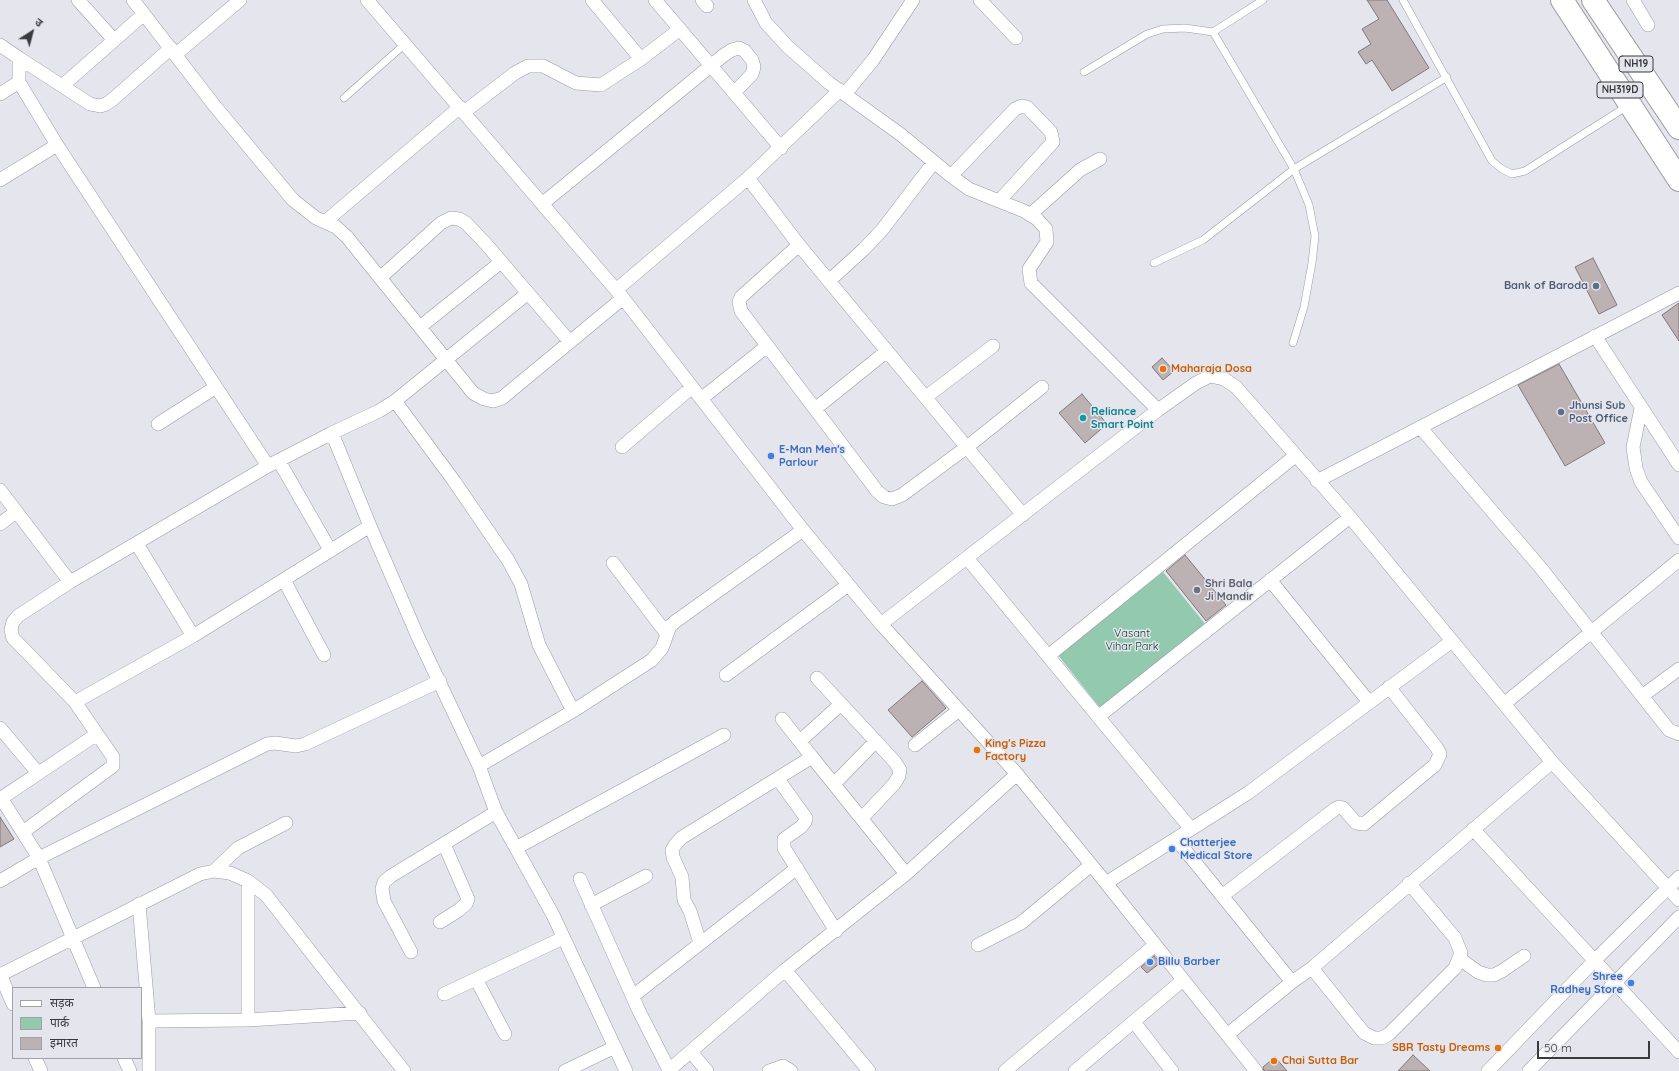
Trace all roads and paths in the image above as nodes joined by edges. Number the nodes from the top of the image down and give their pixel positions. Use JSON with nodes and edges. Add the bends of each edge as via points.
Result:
{"nodes":[{"id":1,"x":78,"y":0,"type":"edge"},
{"id":2,"x":133,"y":0,"type":"edge"},
{"id":3,"x":240,"y":0,"type":"edge"},
{"id":4,"x":367,"y":0,"type":"edge"},
{"id":5,"x":592,"y":0,"type":"edge"},
{"id":6,"x":655,"y":0,"type":"edge"},
{"id":7,"x":754,"y":0,"type":"edge"},
{"id":8,"x":912,"y":0,"type":"edge"},
{"id":9,"x":980,"y":0,"type":"edge"},
{"id":10,"x":1263,"y":0,"type":"edge"},
{"id":11,"x":1403,"y":0,"type":"edge"},
{"id":12,"x":1562,"y":0,"type":"edge"},
{"id":13,"x":1593,"y":0,"type":"edge"},
{"id":14,"x":1633,"y":0,"type":"edge"},
{"id":15,"x":144,"y":14,"type":"junction"},
{"id":16,"x":1648,"y":25,"type":"dead end"},
{"id":17,"x":680,"y":29,"type":"junction"},
{"id":18,"x":1213,"y":32,"type":"junction"},
{"id":19,"x":1016,"y":38,"type":"dead end"},
{"id":20,"x":114,"y":40,"type":"junction"},
{"id":21,"x":405,"y":44,"type":"junction"},
{"id":22,"x":0,"y":45,"type":"edge"},
{"id":23,"x":173,"y":52,"type":"junction"},
{"id":24,"x":19,"y":58,"type":"junction"},
{"id":25,"x":641,"y":59,"type":"junction"},
{"id":26,"x":711,"y":66,"type":"junction"},
{"id":27,"x":1084,"y":72,"type":"dead end"},
{"id":28,"x":1447,"y":77,"type":"junction"},
{"id":29,"x":19,"y":82,"type":"junction"},
{"id":30,"x":62,"y":86,"type":"junction"},
{"id":31,"x":843,"y":92,"type":"junction"},
{"id":32,"x":734,"y":93,"type":"junction"},
{"id":33,"x":0,"y":94,"type":"edge"},
{"id":34,"x":344,"y":98,"type":"dead end"},
{"id":35,"x":1629,"y":104,"type":"junction"},
{"id":36,"x":462,"y":110,"type":"junction"},
{"id":37,"x":1679,"y":128,"type":"edge"},
{"id":38,"x":56,"y":144,"type":"junction"},
{"id":39,"x":781,"y":148,"type":"junction"},
{"id":40,"x":1100,"y":159,"type":"dead end"},
{"id":41,"x":934,"y":162,"type":"junction"},
{"id":42,"x":1294,"y":169,"type":"junction"},
{"id":43,"x":951,"y":176,"type":"junction"},
{"id":44,"x":748,"y":178,"type":"junction"},
{"id":45,"x":0,"y":180,"type":"edge"},
{"id":46,"x":1679,"y":180,"type":"edge"},
{"id":47,"x":998,"y":201,"type":"junction"},
{"id":48,"x":542,"y":204,"type":"junction"},
{"id":49,"x":1030,"y":215,"type":"junction"},
{"id":50,"x":326,"y":221,"type":"junction"},
{"id":51,"x":799,"y":245,"type":"junction"},
{"id":52,"x":501,"y":262,"type":"junction"},
{"id":53,"x":1154,"y":263,"type":"dead end"},
{"id":54,"x":380,"y":278,"type":"junction"},
{"id":55,"x":830,"y":280,"type":"junction"},
{"id":56,"x":528,"y":293,"type":"junction"},
{"id":57,"x":1679,"y":293,"type":"edge"},
{"id":58,"x":620,"y":294,"type":"junction"},
{"id":59,"x":420,"y":327,"type":"junction"},
{"id":60,"x":1595,"y":336,"type":"junction"},
{"id":61,"x":570,"y":342,"type":"junction"},
{"id":62,"x":1293,"y":343,"type":"dead end"},
{"id":63,"x":767,"y":346,"type":"junction"},
{"id":64,"x":993,"y":346,"type":"dead end"},
{"id":65,"x":887,"y":351,"type":"junction"},
{"id":66,"x":447,"y":360,"type":"junction"},
{"id":67,"x":216,"y":387,"type":"junction"},
{"id":68,"x":692,"y":387,"type":"junction"},
{"id":69,"x":1042,"y":387,"type":"dead end"},
{"id":70,"x":926,"y":397,"type":"junction"},
{"id":71,"x":701,"y":399,"type":"junction"},
{"id":72,"x":395,"y":401,"type":"junction"},
{"id":73,"x":1642,"y":408,"type":"junction"},
{"id":74,"x":815,"y":409,"type":"junction"},
{"id":75,"x":1158,"y":410,"type":"junction"},
{"id":76,"x":158,"y":424,"type":"dead end"},
{"id":77,"x":1420,"y":427,"type":"junction"},
{"id":78,"x":332,"y":433,"type":"junction"},
{"id":79,"x":622,"y":447,"type":"dead end"},
{"id":80,"x":967,"y":447,"type":"junction"},
{"id":81,"x":1295,"y":456,"type":"junction"},
{"id":82,"x":273,"y":463,"type":"junction"},
{"id":83,"x":1679,"y":465,"type":"edge"},
{"id":84,"x":1317,"y":481,"type":"junction"},
{"id":85,"x":0,"y":490,"type":"edge"},
{"id":86,"x":16,"y":512,"type":"junction"},
{"id":87,"x":1023,"y":514,"type":"junction"},
{"id":88,"x":1350,"y":517,"type":"junction"},
{"id":89,"x":0,"y":524,"type":"edge"},
{"id":90,"x":370,"y":526,"type":"junction"},
{"id":91,"x":803,"y":530,"type":"junction"},
{"id":92,"x":1679,"y":538,"type":"edge"},
{"id":93,"x":137,"y":544,"type":"junction"},
{"id":94,"x":330,"y":550,"type":"junction"},
{"id":95,"x":967,"y":558,"type":"junction"},
{"id":96,"x":613,"y":563,"type":"dead end"},
{"id":97,"x":1677,"y":566,"type":"edge"},
{"id":98,"x":284,"y":580,"type":"junction"},
{"id":99,"x":1270,"y":580,"type":"junction"},
{"id":100,"x":70,"y":582,"type":"junction"},
{"id":101,"x":848,"y":584,"type":"junction"},
{"id":102,"x":881,"y":624,"type":"junction"},
{"id":103,"x":1592,"y":632,"type":"junction"},
{"id":104,"x":666,"y":633,"type":"junction"},
{"id":105,"x":193,"y":636,"type":"junction"},
{"id":106,"x":1452,"y":641,"type":"junction"},
{"id":107,"x":324,"y":655,"type":"dead end"},
{"id":108,"x":1048,"y":656,"type":"junction"},
{"id":109,"x":1679,"y":669,"type":"edge"},
{"id":110,"x":726,"y":675,"type":"dead end"},
{"id":111,"x":817,"y":678,"type":"dead end"},
{"id":112,"x":440,"y":681,"type":"junction"},
{"id":113,"x":1389,"y":688,"type":"junction"},
{"id":114,"x":1642,"y":696,"type":"junction"},
{"id":115,"x":75,"y":702,"type":"junction"},
{"id":116,"x":1369,"y":702,"type":"junction"},
{"id":117,"x":841,"y":704,"type":"junction"},
{"id":118,"x":1504,"y":704,"type":"junction"},
{"id":119,"x":959,"y":710,"type":"junction"},
{"id":120,"x":573,"y":711,"type":"junction"},
{"id":121,"x":1098,"y":717,"type":"junction"},
{"id":122,"x":782,"y":719,"type":"dead end"},
{"id":123,"x":0,"y":728,"type":"edge"},
{"id":124,"x":97,"y":734,"type":"junction"},
{"id":125,"x":1679,"y":734,"type":"edge"},
{"id":126,"x":724,"y":735,"type":"dead end"},
{"id":127,"x":876,"y":741,"type":"junction"},
{"id":128,"x":800,"y":742,"type":"junction"},
{"id":129,"x":915,"y":745,"type":"dead end"},
{"id":130,"x":812,"y":757,"type":"junction"},
{"id":131,"x":1552,"y":762,"type":"junction"},
{"id":132,"x":479,"y":766,"type":"junction"},
{"id":133,"x":38,"y":773,"type":"junction"},
{"id":134,"x":1017,"y":774,"type":"junction"},
{"id":135,"x":778,"y":779,"type":"junction"},
{"id":136,"x":834,"y":784,"type":"junction"},
{"id":137,"x":0,"y":799,"type":"edge"},
{"id":138,"x":496,"y":812,"type":"junction"},
{"id":139,"x":862,"y":818,"type":"junction"},
{"id":140,"x":286,"y":823,"type":"dead end"},
{"id":141,"x":1192,"y":829,"type":"junction"},
{"id":142,"x":1473,"y":829,"type":"junction"},
{"id":143,"x":23,"y":832,"type":"junction"},
{"id":144,"x":1176,"y":838,"type":"junction"},
{"id":145,"x":444,"y":844,"type":"junction"},
{"id":146,"x":516,"y":848,"type":"junction"},
{"id":147,"x":39,"y":858,"type":"junction"},
{"id":148,"x":1091,"y":865,"type":"junction"},
{"id":149,"x":797,"y":868,"type":"junction"},
{"id":150,"x":214,"y":871,"type":"junction"},
{"id":151,"x":906,"y":874,"type":"junction"},
{"id":152,"x":646,"y":876,"type":"dead end"},
{"id":153,"x":1679,"y":877,"type":"edge"},
{"id":154,"x":580,"y":879,"type":"dead end"},
{"id":155,"x":0,"y":881,"type":"edge"},
{"id":156,"x":248,"y":881,"type":"junction"},
{"id":157,"x":1106,"y":883,"type":"junction"},
{"id":158,"x":1409,"y":883,"type":"junction"},
{"id":159,"x":1667,"y":888,"type":"junction"},
{"id":160,"x":1222,"y":896,"type":"junction"},
{"id":161,"x":1679,"y":900,"type":"edge"},
{"id":162,"x":139,"y":904,"type":"junction"},
{"id":163,"x":591,"y":905,"type":"junction"},
{"id":164,"x":1679,"y":917,"type":"edge"},
{"id":165,"x":440,"y":922,"type":"dead end"},
{"id":166,"x":836,"y":931,"type":"junction"},
{"id":167,"x":563,"y":938,"type":"junction"},
{"id":168,"x":74,"y":939,"type":"junction"},
{"id":169,"x":700,"y":943,"type":"junction"},
{"id":170,"x":978,"y":945,"type":"dead end"},
{"id":171,"x":1155,"y":945,"type":"junction"},
{"id":172,"x":411,"y":952,"type":"dead end"},
{"id":173,"x":1524,"y":956,"type":"dead end"},
{"id":174,"x":1460,"y":959,"type":"junction"},
{"id":175,"x":1595,"y":960,"type":"junction"},
{"id":176,"x":1312,"y":968,"type":"junction"},
{"id":177,"x":785,"y":970,"type":"junction"},
{"id":178,"x":0,"y":974,"type":"edge"},
{"id":179,"x":476,"y":978,"type":"junction"},
{"id":180,"x":1183,"y":980,"type":"junction"},
{"id":181,"x":1292,"y":982,"type":"junction"},
{"id":182,"x":1615,"y":982,"type":"junction"},
{"id":183,"x":94,"y":987,"type":"edge"},
{"id":184,"x":444,"y":994,"type":"dead end"},
{"id":185,"x":632,"y":996,"type":"junction"},
{"id":186,"x":12,"y":1002,"type":"edge"},
{"id":187,"x":360,"y":1013,"type":"junction"},
{"id":188,"x":248,"y":1020,"type":"junction"},
{"id":189,"x":149,"y":1021,"type":"junction"},
{"id":190,"x":1134,"y":1022,"type":"junction"},
{"id":191,"x":505,"y":1034,"type":"dead end"},
{"id":192,"x":1227,"y":1036,"type":"junction"},
{"id":193,"x":615,"y":1047,"type":"junction"},
{"id":194,"x":691,"y":1052,"type":"junction"},
{"id":195,"x":1679,"y":1052,"type":"edge"},
{"id":196,"x":35,"y":1059,"type":"edge"},
{"id":197,"x":124,"y":1059,"type":"edge"},
{"id":198,"x":1084,"y":1068,"type":"edge"},
{"id":199,"x":41,"y":1071,"type":"edge"},
{"id":200,"x":130,"y":1071,"type":"edge"},
{"id":201,"x":150,"y":1071,"type":"edge"},
{"id":202,"x":404,"y":1071,"type":"edge"},
{"id":203,"x":565,"y":1071,"type":"edge"},
{"id":204,"x":626,"y":1071,"type":"edge"},
{"id":205,"x":669,"y":1071,"type":"edge"},
{"id":206,"x":707,"y":1071,"type":"edge"},
{"id":207,"x":770,"y":1071,"type":"edge"},
{"id":208,"x":791,"y":1071,"type":"edge"},
{"id":209,"x":869,"y":1071,"type":"edge"},
{"id":210,"x":1006,"y":1071,"type":"edge"},
{"id":211,"x":1172,"y":1071,"type":"edge"},
{"id":212,"x":1256,"y":1071,"type":"edge"},
{"id":213,"x":1488,"y":1071,"type":"edge"},
{"id":214,"x":1529,"y":1071,"type":"edge"}],
"edges":[{"from":1,"to":20,"type":"street"},
{"from":2,"to":15,"type":"street"},
{"from":3,"to":23,"type":"street"},
{"from":4,"to":21,"type":"street"},
{"from":5,"to":25,"type":"street"},
{"from":6,"to":17,"type":"street"},
{"from":7,"to":31,"type":"street","via":[[766,23],[788,47]]},
{"from":8,"to":31,"type":"street","via":[[873,60]]},
{"from":9,"to":19,"type":"street"},
{"from":10,"to":18,"type":"lane"},
{"from":11,"to":28,"type":"lane"},
{"from":12,"to":35,"type":"highway","number":"NH319D"},
{"from":13,"to":37,"type":"highway","number":"NH19"},
{"from":14,"to":16,"type":"street"},
{"from":15,"to":20,"type":"street"},
{"from":15,"to":23,"type":"street"},
{"from":17,"to":25,"type":"street"},
{"from":17,"to":26,"type":"street"},
{"from":18,"to":27,"type":"lane","via":[[1185,28],[1147,34]]},
{"from":18,"to":42,"type":"lane"},
{"from":20,"to":30,"type":"street"},
{"from":21,"to":34,"type":"lane"},
{"from":21,"to":36,"type":"street"},
{"from":22,"to":24,"type":"street"},
{"from":23,"to":30,"type":"street","via":[[100,106],[90,104]]},
{"from":23,"to":50,"type":"street","via":[[293,200],[316,218]]},
{"from":24,"to":29,"type":"street"},
{"from":24,"to":30,"type":"street"},
{"from":25,"to":36,"type":"street","via":[[607,82],[592,86],[576,83],[543,66],[528,66]]},
{"from":26,"to":32,"type":"street"},
{"from":26,"to":32,"type":"street","via":[[732,50],[739,48],[745,51],[754,67],[747,80]]},
{"from":26,"to":48,"type":"street"},
{"from":28,"to":35,"type":"lane","via":[[1492,161],[1512,174],[1525,171]]},
{"from":28,"to":42,"type":"lane"},
{"from":29,"to":33,"type":"street"},
{"from":29,"to":38,"type":"street"},
{"from":31,"to":39,"type":"street"},
{"from":31,"to":41,"type":"street"},
{"from":32,"to":39,"type":"street"},
{"from":35,"to":46,"type":"highway","number":"NH319D"},
{"from":36,"to":48,"type":"street"},
{"from":36,"to":50,"type":"street"},
{"from":38,"to":45,"type":"street"},
{"from":38,"to":67,"type":"street"},
{"from":39,"to":44,"type":"street"},
{"from":40,"to":49,"type":"street","via":[[1080,170]]},
{"from":41,"to":43,"type":"street"},
{"from":41,"to":55,"type":"street","via":[[882,230]]},
{"from":42,"to":53,"type":"lane","via":[[1204,240]]},
{"from":42,"to":62,"type":"lane","via":[[1309,205],[1315,236],[1304,307]]},
{"from":43,"to":47,"type":"street","via":[[969,189]]},
{"from":43,"to":47,"type":"street","via":[[1015,108],[1027,107],[1052,132],[1053,142]]},
{"from":44,"to":51,"type":"street"},
{"from":44,"to":58,"type":"street"},
{"from":47,"to":49,"type":"street"},
{"from":48,"to":58,"type":"street"},
{"from":49,"to":75,"type":"street","via":[[1046,229],[1048,236],[1048,242],[1029,269],[1031,283]]},
{"from":50,"to":54,"type":"street","via":[[347,237]]},
{"from":51,"to":55,"type":"street"},
{"from":51,"to":63,"type":"street","via":[[741,297],[739,302],[741,311]]},
{"from":52,"to":54,"type":"street","via":[[466,223],[451,218]]},
{"from":52,"to":56,"type":"street"},
{"from":52,"to":59,"type":"street"},
{"from":54,"to":59,"type":"street"},
{"from":55,"to":65,"type":"street"},
{"from":56,"to":61,"type":"street"},
{"from":56,"to":66,"type":"street"},
{"from":57,"to":60,"type":"street"},
{"from":58,"to":61,"type":"street"},
{"from":58,"to":68,"type":"street"},
{"from":59,"to":66,"type":"street"},
{"from":60,"to":73,"type":"street"},
{"from":60,"to":77,"type":"street"},
{"from":61,"to":66,"type":"street","via":[[502,398],[493,401],[473,394]]},
{"from":63,"to":71,"type":"street"},
{"from":63,"to":74,"type":"street"},
{"from":64,"to":70,"type":"street"},
{"from":65,"to":70,"type":"street"},
{"from":65,"to":74,"type":"street"},
{"from":66,"to":72,"type":"street"},
{"from":67,"to":76,"type":"street"},
{"from":67,"to":82,"type":"street"},
{"from":68,"to":71,"type":"street"},
{"from":68,"to":79,"type":"street"},
{"from":69,"to":80,"type":"street"},
{"from":70,"to":80,"type":"street"},
{"from":71,"to":91,"type":"street"},
{"from":72,"to":78,"type":"street"},
{"from":72,"to":120,"type":"street","via":[[508,560],[521,584],[539,645]]},
{"from":73,"to":83,"type":"street"},
{"from":73,"to":92,"type":"street","via":[[1632,446],[1636,468],[1641,482]]},
{"from":74,"to":80,"type":"street","via":[[884,497],[902,495]]},
{"from":75,"to":81,"type":"street","via":[[1210,376],[1224,379],[1236,387]]},
{"from":75,"to":87,"type":"street"},
{"from":77,"to":84,"type":"street"},
{"from":77,"to":103,"type":"street"},
{"from":78,"to":82,"type":"street"},
{"from":78,"to":90,"type":"street"},
{"from":80,"to":87,"type":"street"},
{"from":81,"to":84,"type":"street"},
{"from":81,"to":108,"type":"street"},
{"from":82,"to":93,"type":"street"},
{"from":82,"to":94,"type":"street"},
{"from":84,"to":88,"type":"street"},
{"from":85,"to":86,"type":"street"},
{"from":86,"to":89,"type":"street"},
{"from":86,"to":100,"type":"street"},
{"from":87,"to":95,"type":"street"},
{"from":88,"to":99,"type":"street"},
{"from":88,"to":106,"type":"street"},
{"from":90,"to":94,"type":"street"},
{"from":90,"to":112,"type":"street"},
{"from":91,"to":101,"type":"street"},
{"from":91,"to":104,"type":"street","via":[[676,621]]},
{"from":93,"to":100,"type":"street"},
{"from":93,"to":105,"type":"street"},
{"from":94,"to":98,"type":"street"},
{"from":95,"to":102,"type":"street"},
{"from":95,"to":108,"type":"street"},
{"from":96,"to":104,"type":"street"},
{"from":97,"to":103,"type":"street"},
{"from":98,"to":105,"type":"street"},
{"from":98,"to":107,"type":"street"},
{"from":99,"to":116,"type":"street"},
{"from":99,"to":121,"type":"street"},
{"from":100,"to":115,"type":"street","via":[[18,616],[11,630],[13,638]]},
{"from":101,"to":102,"type":"street"},
{"from":101,"to":110,"type":"street"},
{"from":102,"to":119,"type":"street"},
{"from":103,"to":114,"type":"street"},
{"from":103,"to":118,"type":"street"},
{"from":104,"to":120,"type":"street","via":[[662,648],[652,660]]},
{"from":105,"to":115,"type":"street"},
{"from":106,"to":113,"type":"street"},
{"from":106,"to":118,"type":"street"},
{"from":108,"to":121,"type":"street"},
{"from":109,"to":114,"type":"street"},
{"from":111,"to":117,"type":"street"},
{"from":112,"to":132,"type":"street"},
{"from":112,"to":147,"type":"street","via":[[306,744],[267,744]]},
{"from":113,"to":116,"type":"street"},
{"from":113,"to":160,"type":"street","via":[[1437,748],[1440,754],[1435,765],[1364,824],[1356,823],[1343,808],[1335,809]]},
{"from":114,"to":125,"type":"street","via":[[1669,730]]},
{"from":115,"to":124,"type":"street"},
{"from":116,"to":141,"type":"street","via":[[1248,793]]},
{"from":117,"to":127,"type":"street"},
{"from":117,"to":128,"type":"street"},
{"from":118,"to":131,"type":"street"},
{"from":119,"to":129,"type":"street"},
{"from":119,"to":134,"type":"street"},
{"from":120,"to":132,"type":"street"},
{"from":121,"to":141,"type":"street"},
{"from":122,"to":128,"type":"street"},
{"from":123,"to":133,"type":"street"},
{"from":124,"to":133,"type":"street"},
{"from":124,"to":143,"type":"street","via":[[113,757],[113,766]]},
{"from":126,"to":146,"type":"street"},
{"from":127,"to":136,"type":"street"},
{"from":127,"to":139,"type":"street","via":[[895,762],[900,770],[899,776]]},
{"from":128,"to":130,"type":"street"},
{"from":130,"to":135,"type":"street"},
{"from":130,"to":136,"type":"street"},
{"from":131,"to":142,"type":"street"},
{"from":131,"to":159,"type":"street"},
{"from":132,"to":138,"type":"street"},
{"from":133,"to":137,"type":"street"},
{"from":134,"to":148,"type":"street"},
{"from":134,"to":151,"type":"street"},
{"from":135,"to":149,"type":"street","via":[[806,818],[801,827],[787,835],[783,842]]},
{"from":135,"to":169,"type":"street","via":[[681,838],[674,845],[672,850],[682,877],[684,900]]},
{"from":136,"to":139,"type":"street"},
{"from":137,"to":143,"type":"street"},
{"from":138,"to":145,"type":"street"},
{"from":138,"to":146,"type":"street"},
{"from":139,"to":151,"type":"street"},
{"from":140,"to":150,"type":"street","via":[[238,848]]},
{"from":141,"to":144,"type":"street"},
{"from":142,"to":158,"type":"street"},
{"from":142,"to":175,"type":"street"},
{"from":143,"to":147,"type":"street"},
{"from":144,"to":157,"type":"street"},
{"from":144,"to":160,"type":"street"},
{"from":145,"to":165,"type":"street","via":[[468,899],[459,910]]},
{"from":145,"to":172,"type":"street","via":[[384,882],[384,901]]},
{"from":146,"to":167,"type":"street"},
{"from":147,"to":155,"type":"street"},
{"from":147,"to":168,"type":"street"},
{"from":148,"to":157,"type":"street"},
{"from":148,"to":170,"type":"street","via":[[1020,923]]},
{"from":149,"to":166,"type":"street"},
{"from":149,"to":169,"type":"street"},
{"from":150,"to":156,"type":"street","via":[[230,872]]},
{"from":150,"to":162,"type":"street","via":[[200,874]]},
{"from":151,"to":166,"type":"street"},
{"from":152,"to":163,"type":"street"},
{"from":153,"to":159,"type":"street"},
{"from":154,"to":163,"type":"street"},
{"from":156,"to":187,"type":"street","via":[[266,895]]},
{"from":156,"to":188,"type":"street"},
{"from":157,"to":171,"type":"street"},
{"from":158,"to":174,"type":"street","via":[[1455,938],[1461,953]]},
{"from":158,"to":176,"type":"street"},
{"from":159,"to":161,"type":"street"},
{"from":159,"to":175,"type":"street"},
{"from":160,"to":181,"type":"street"},
{"from":162,"to":168,"type":"street"},
{"from":162,"to":189,"type":"street"},
{"from":163,"to":185,"type":"street"},
{"from":164,"to":182,"type":"street"},
{"from":166,"to":177,"type":"street"},
{"from":167,"to":179,"type":"street"},
{"from":167,"to":193,"type":"street"},
{"from":168,"to":178,"type":"street"},
{"from":168,"to":183,"type":"street"},
{"from":169,"to":185,"type":"street"},
{"from":171,"to":180,"type":"street"},
{"from":171,"to":210,"type":"street"},
{"from":173,"to":174,"type":"street","via":[[1494,975],[1478,972]]},
{"from":174,"to":176,"type":"street","via":[[1455,968],[1382,1038],[1374,1038],[1364,1033]]},
{"from":175,"to":182,"type":"street"},
{"from":175,"to":213,"type":"street"},
{"from":176,"to":181,"type":"street"},
{"from":177,"to":194,"type":"street"},
{"from":177,"to":209,"type":"street"},
{"from":178,"to":186,"type":"street"},
{"from":179,"to":184,"type":"street"},
{"from":179,"to":191,"type":"street"},
{"from":180,"to":190,"type":"street"},
{"from":180,"to":192,"type":"street"},
{"from":181,"to":192,"type":"street"},
{"from":182,"to":195,"type":"street"},
{"from":182,"to":214,"type":"street"},
{"from":185,"to":205,"type":"street"},
{"from":187,"to":188,"type":"street"},
{"from":187,"to":202,"type":"street"},
{"from":188,"to":189,"type":"street"},
{"from":189,"to":201,"type":"street"},
{"from":190,"to":198,"type":"street"},
{"from":190,"to":211,"type":"street"},
{"from":192,"to":212,"type":"street"},
{"from":193,"to":203,"type":"street"},
{"from":193,"to":204,"type":"street"},
{"from":194,"to":205,"type":"street"},
{"from":194,"to":206,"type":"street"},
{"from":196,"to":199,"type":"street"},
{"from":197,"to":200,"type":"street"},
{"from":207,"to":208,"type":"street","via":[[783,1066]]}]}
